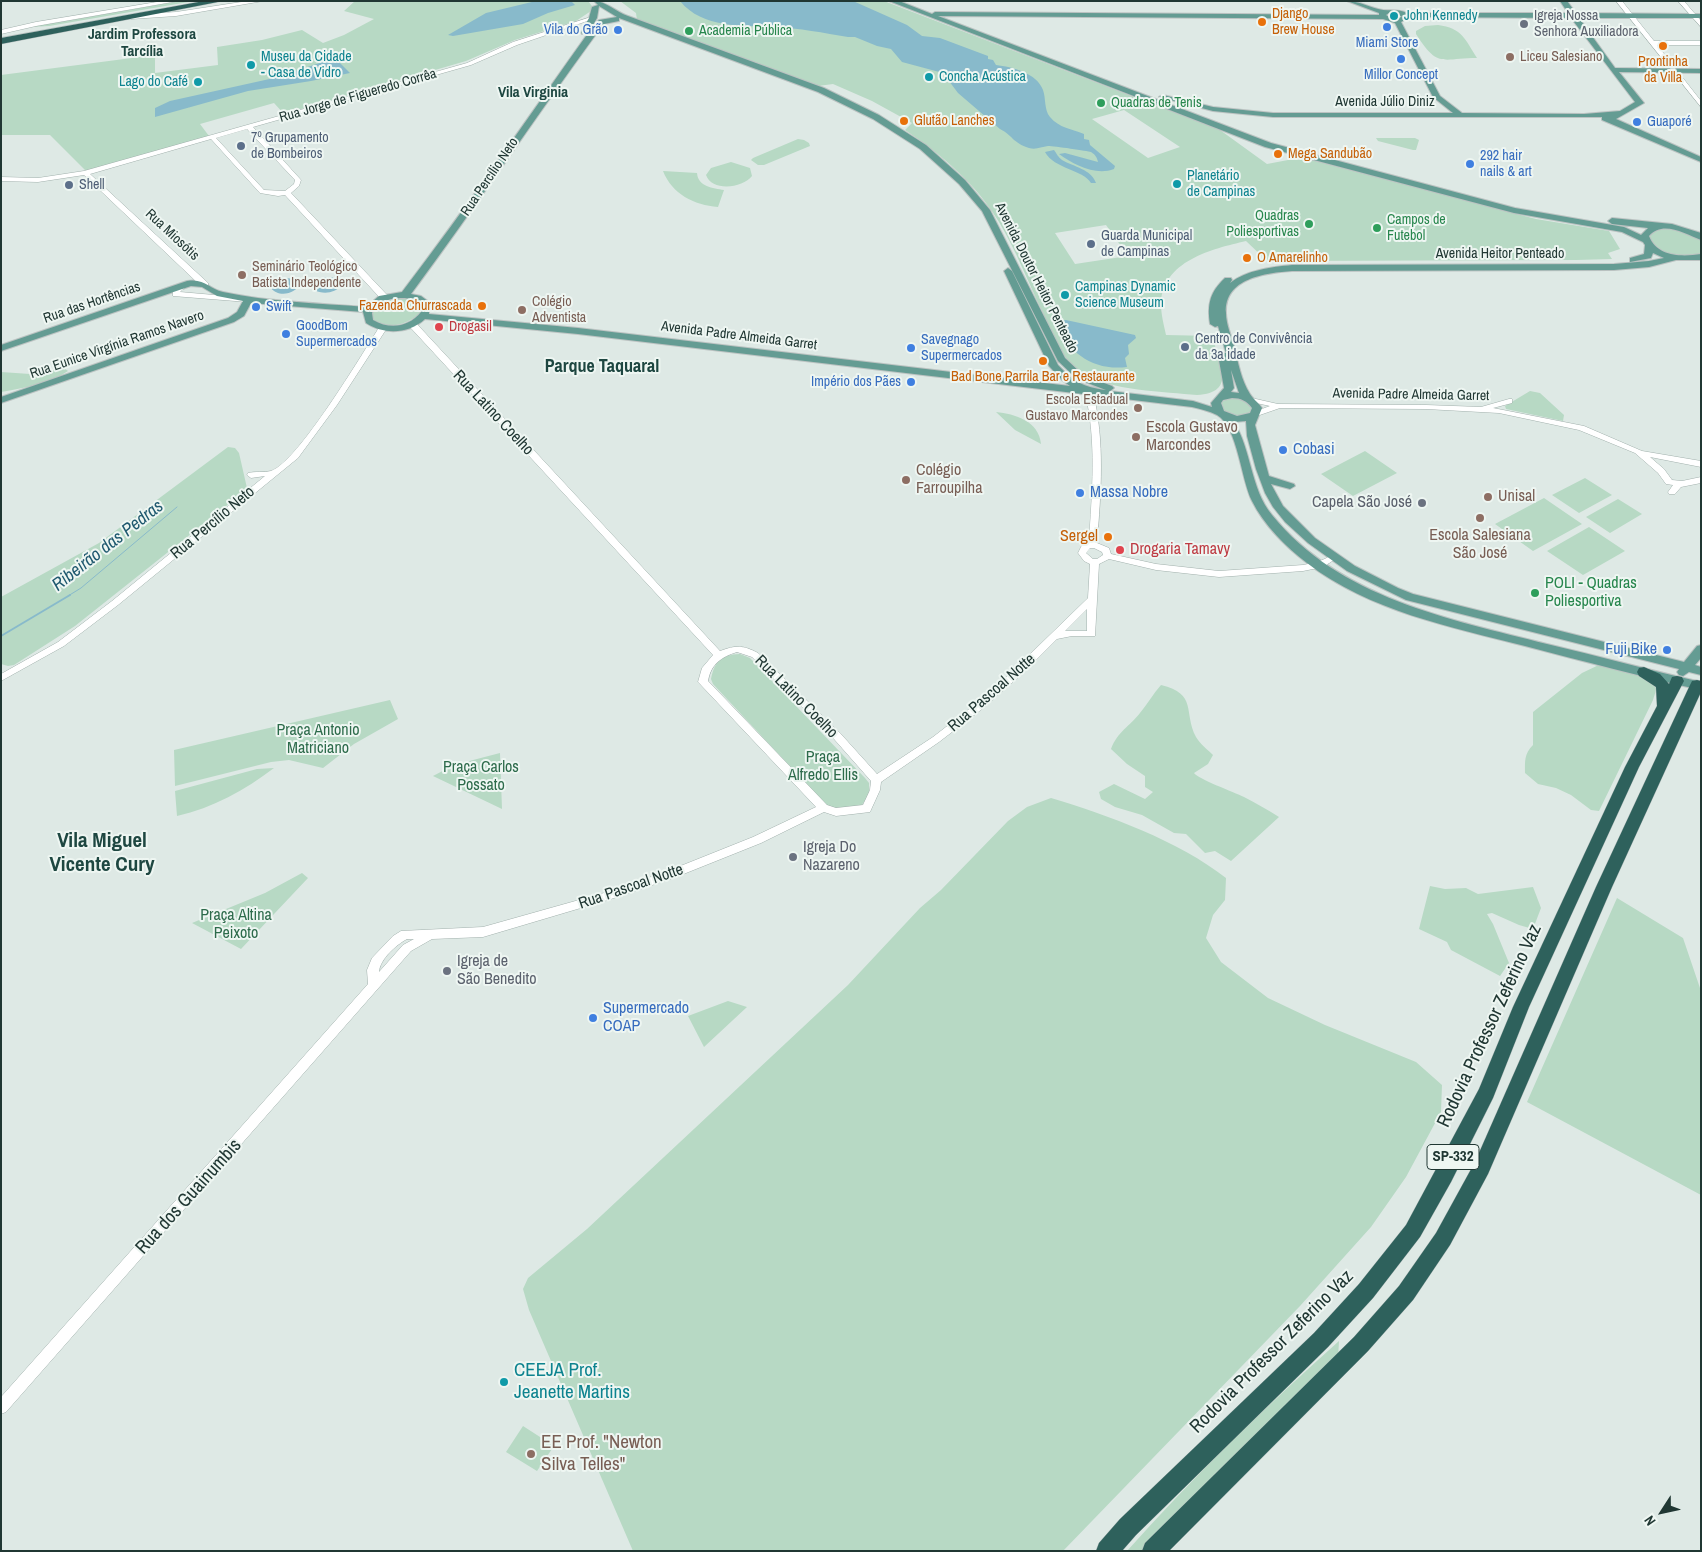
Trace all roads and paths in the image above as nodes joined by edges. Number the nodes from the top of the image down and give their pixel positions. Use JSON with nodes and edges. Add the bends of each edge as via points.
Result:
{"nodes":[{"id":1,"x":164,"y":1,"type":"edge"},
{"id":2,"x":175,"y":1,"type":"edge"},
{"id":3,"x":204,"y":1,"type":"edge"},
{"id":4,"x":219,"y":1,"type":"edge"},
{"id":5,"x":260,"y":1,"type":"edge"},
{"id":6,"x":892,"y":1,"type":"edge"},
{"id":7,"x":909,"y":1,"type":"edge"},
{"id":8,"x":1350,"y":1,"type":"edge"},
{"id":9,"x":1387,"y":1,"type":"edge"},
{"id":10,"x":1563,"y":1,"type":"edge"},
{"id":11,"x":1619,"y":1,"type":"edge"},
{"id":12,"x":1681,"y":1,"type":"edge"},
{"id":13,"x":594,"y":3,"type":"edge"},
{"id":14,"x":150,"y":5,"type":"junction"},
{"id":15,"x":1391,"y":10,"type":"junction"},
{"id":16,"x":930,"y":12,"type":"junction"},
{"id":17,"x":944,"y":14,"type":"junction"},
{"id":18,"x":1383,"y":14,"type":"junction"},
{"id":19,"x":1406,"y":15,"type":"junction"},
{"id":20,"x":1574,"y":16,"type":"junction"},
{"id":21,"x":1631,"y":16,"type":"junction"},
{"id":22,"x":1697,"y":16,"type":"edge"},
{"id":23,"x":593,"y":18,"type":"junction"},
{"id":24,"x":616,"y":19,"type":"junction"},
{"id":25,"x":1397,"y":21,"type":"junction"},
{"id":26,"x":101,"y":22,"type":"junction"},
{"id":27,"x":579,"y":23,"type":"junction"},
{"id":28,"x":1701,"y":25,"type":"edge"},
{"id":29,"x":586,"y":31,"type":"junction"},
{"id":30,"x":662,"y":34,"type":"junction"},
{"id":31,"x":3,"y":35,"type":"edge"},
{"id":32,"x":521,"y":40,"type":"junction"},
{"id":33,"x":1652,"y":43,"type":"junction"},
{"id":34,"x":1701,"y":43,"type":"edge"},
{"id":35,"x":1613,"y":70,"type":"junction"},
{"id":36,"x":1674,"y":71,"type":"junction"},
{"id":37,"x":1701,"y":71,"type":"edge"},
{"id":38,"x":1437,"y":97,"type":"junction"},
{"id":39,"x":1445,"y":104,"type":"junction"},
{"id":40,"x":1701,"y":105,"type":"edge"},
{"id":41,"x":1196,"y":108,"type":"junction"},
{"id":42,"x":1436,"y":111,"type":"junction"},
{"id":43,"x":1311,"y":114,"type":"junction"},
{"id":44,"x":1459,"y":114,"type":"junction"},
{"id":45,"x":1478,"y":115,"type":"junction"},
{"id":46,"x":1584,"y":116,"type":"junction"},
{"id":47,"x":1618,"y":117,"type":"junction"},
{"id":48,"x":1320,"y":120,"type":"dead end"},
{"id":49,"x":248,"y":126,"type":"junction"},
{"id":50,"x":1229,"y":127,"type":"junction"},
{"id":51,"x":232,"y":131,"type":"junction"},
{"id":52,"x":254,"y":133,"type":"junction"},
{"id":53,"x":212,"y":137,"type":"junction"},
{"id":54,"x":218,"y":143,"type":"junction"},
{"id":55,"x":1309,"y":153,"type":"junction"},
{"id":56,"x":1701,"y":160,"type":"edge"},
{"id":57,"x":85,"y":173,"type":"junction"},
{"id":58,"x":1,"y":179,"type":"edge"},
{"id":59,"x":287,"y":192,"type":"junction"},
{"id":60,"x":1659,"y":227,"type":"junction"},
{"id":61,"x":1682,"y":228,"type":"junction"},
{"id":62,"x":1701,"y":229,"type":"edge"},
{"id":63,"x":1701,"y":237,"type":"edge"},
{"id":64,"x":1647,"y":243,"type":"junction"},
{"id":65,"x":1701,"y":257,"type":"edge"},
{"id":66,"x":1675,"y":258,"type":"junction"},
{"id":67,"x":190,"y":282,"type":"junction"},
{"id":68,"x":208,"y":288,"type":"junction"},
{"id":69,"x":406,"y":295,"type":"junction"},
{"id":70,"x":202,"y":297,"type":"junction"},
{"id":71,"x":385,"y":298,"type":"junction"},
{"id":72,"x":248,"y":300,"type":"junction"},
{"id":73,"x":368,"y":310,"type":"junction"},
{"id":74,"x":424,"y":316,"type":"junction"},
{"id":75,"x":224,"y":322,"type":"junction"},
{"id":76,"x":412,"y":324,"type":"junction"},
{"id":77,"x":237,"y":325,"type":"dead end"},
{"id":78,"x":383,"y":328,"type":"junction"},
{"id":79,"x":1,"y":348,"type":"edge"},
{"id":80,"x":1064,"y":383,"type":"junction"},
{"id":81,"x":1050,"y":386,"type":"junction"},
{"id":82,"x":1079,"y":387,"type":"junction"},
{"id":83,"x":1109,"y":391,"type":"junction"},
{"id":84,"x":1089,"y":392,"type":"junction"},
{"id":85,"x":1220,"y":398,"type":"junction"},
{"id":86,"x":1248,"y":398,"type":"junction"},
{"id":87,"x":1,"y":400,"type":"edge"},
{"id":88,"x":1509,"y":401,"type":"dead end"},
{"id":89,"x":1093,"y":405,"type":"junction"},
{"id":90,"x":1279,"y":406,"type":"junction"},
{"id":91,"x":1479,"y":409,"type":"junction"},
{"id":92,"x":1222,"y":414,"type":"junction"},
{"id":93,"x":1253,"y":416,"type":"junction"},
{"id":94,"x":1638,"y":452,"type":"junction"},
{"id":95,"x":1674,"y":460,"type":"junction"},
{"id":96,"x":1701,"y":464,"type":"edge"},
{"id":97,"x":1659,"y":468,"type":"junction"},
{"id":98,"x":274,"y":472,"type":"junction"},
{"id":99,"x":251,"y":475,"type":"dead end"},
{"id":100,"x":1249,"y":479,"type":"junction"},
{"id":101,"x":1265,"y":479,"type":"junction"},
{"id":102,"x":1701,"y":480,"type":"edge"},
{"id":103,"x":1682,"y":484,"type":"junction"},
{"id":104,"x":1290,"y":486,"type":"dead end"},
{"id":105,"x":1672,"y":492,"type":"dead end"},
{"id":106,"x":1093,"y":545,"type":"junction"},
{"id":107,"x":1329,"y":554,"type":"junction"},
{"id":108,"x":1107,"y":556,"type":"junction"},
{"id":109,"x":1095,"y":562,"type":"junction"},
{"id":110,"x":1315,"y":562,"type":"junction"},
{"id":111,"x":1092,"y":599,"type":"junction"},
{"id":112,"x":1057,"y":636,"type":"junction"},
{"id":113,"x":1578,"y":640,"type":"junction"},
{"id":114,"x":1701,"y":649,"type":"edge"},
{"id":115,"x":718,"y":655,"type":"junction"},
{"id":116,"x":1577,"y":655,"type":"junction"},
{"id":117,"x":1667,"y":662,"type":"junction"},
{"id":118,"x":1644,"y":672,"type":"junction"},
{"id":119,"x":1682,"y":674,"type":"junction"},
{"id":120,"x":2,"y":677,"type":"edge"},
{"id":121,"x":1700,"y":680,"type":"edge"},
{"id":122,"x":1661,"y":714,"type":"junction"},
{"id":123,"x":876,"y":780,"type":"junction"},
{"id":124,"x":823,"y":808,"type":"junction"},
{"id":125,"x":430,"y":935,"type":"joint"},
{"id":126,"x":1,"y":1407,"type":"edge"},
{"id":127,"x":1107,"y":1551,"type":"edge"},
{"id":128,"x":1153,"y":1551,"type":"edge"}],
"edges":[{"from":1,"to":14,"type":"street"},
{"from":2,"to":14,"type":"street"},
{"from":3,"to":31,"type":"highway"},
{"from":4,"to":26,"type":"highway"},
{"from":5,"to":26,"type":"street"},
{"from":6,"to":16,"type":"main road"},
{"from":7,"to":16,"type":"main road"},
{"from":8,"to":18,"type":"main road"},
{"from":9,"to":15,"type":"main road"},
{"from":10,"to":20,"type":"main road"},
{"from":11,"to":21,"type":"street"},
{"from":12,"to":22,"type":"street"},
{"from":13,"to":23,"type":"main road","name":"Rua Percílio Neto"},
{"from":13,"to":24,"type":"main road","name":"Avenida Doutor Heitor Penteado"},
{"from":13,"to":30,"type":"main road","name":"Avenida Doutor Heitor Penteado"},
{"from":14,"to":31,"type":"street"},
{"from":15,"to":18,"type":"main road"},
{"from":15,"to":19,"type":"main road"},
{"from":16,"to":17,"type":"main road"},
{"from":16,"to":18,"type":"main road"},
{"from":16,"to":50,"type":"main road"},
{"from":17,"to":18,"type":"main road"},
{"from":17,"to":41,"type":"main road","name":"Avenida Júlio Diniz","via":[[1151,94]]},
{"from":18,"to":25,"type":"main road"},
{"from":19,"to":20,"type":"main road"},
{"from":19,"to":25,"type":"main road","via":[[1405,19]]},
{"from":20,"to":21,"type":"main road"},
{"from":20,"to":35,"type":"main road"},
{"from":21,"to":22,"type":"main road"},
{"from":21,"to":33,"type":"street"},
{"from":22,"to":28,"type":"street"},
{"from":23,"to":27,"type":"street","name":"Rua Jorge de Figueredo Corrêa"},
{"from":23,"to":29,"type":"main road","name":"Rua Percílio Neto"},
{"from":24,"to":29,"type":"main road","name":"Rua Percílio Neto"},
{"from":24,"to":30,"type":"main road","name":"Avenida Doutor Heitor Penteado"},
{"from":25,"to":38,"type":"main road"},
{"from":26,"to":31,"type":"highway"},
{"from":27,"to":29,"type":"street","via":[[575,27]]},
{"from":27,"to":32,"type":"street","name":"Rua Jorge de Figueredo Corrêa"},
{"from":29,"to":32,"type":"street"},
{"from":29,"to":69,"type":"main road","name":"Rua Percílio Neto","via":[[574,59]]},
{"from":30,"to":80,"type":"main road","name":"Avenida Doutor Heitor Penteado","via":[[837,102],[888,130],[927,158],[952,180],[979,213],[1050,361]]},
{"from":30,"to":83,"type":"main road","name":"Avenida Doutor Heitor Penteado","via":[[850,103],[888,123],[934,156],[986,210],[1061,359],[1080,377]]},
{"from":32,"to":49,"type":"street","name":"Rua Jorge de Figueredo Corrêa","via":[[469,64]]},
{"from":33,"to":34,"type":"street"},
{"from":33,"to":36,"type":"street"},
{"from":35,"to":36,"type":"main road"},
{"from":35,"to":47,"type":"main road","via":[[1640,103]]},
{"from":36,"to":37,"type":"main road"},
{"from":36,"to":40,"type":"street"},
{"from":38,"to":39,"type":"main road"},
{"from":38,"to":42,"type":"main road"},
{"from":39,"to":44,"type":"main road"},
{"from":39,"to":45,"type":"main road"},
{"from":41,"to":43,"type":"main road","name":"Avenida Júlio Diniz","via":[[1250,114]]},
{"from":41,"to":50,"type":"main road"},
{"from":42,"to":43,"type":"main road","name":"Avenida Júlio Diniz","via":[[1417,114]]},
{"from":42,"to":44,"type":"main road","name":"Avenida Júlio Diniz"},
{"from":43,"to":48,"type":"main road"},
{"from":44,"to":45,"type":"main road","name":"Avenida Júlio Diniz"},
{"from":45,"to":46,"type":"main road","name":"Avenida Júlio Diniz"},
{"from":46,"to":47,"type":"main road","name":"Avenida Júlio Diniz"},
{"from":46,"to":47,"type":"main road"},
{"from":47,"to":56,"type":"main road"},
{"from":49,"to":51,"type":"street","name":"Rua Jorge de Figueredo Corrêa"},
{"from":49,"to":52,"type":"street"},
{"from":50,"to":55,"type":"main road","via":[[1268,145]]},
{"from":51,"to":52,"type":"street"},
{"from":51,"to":53,"type":"street","name":"Rua Jorge de Figueredo Corrêa"},
{"from":51,"to":54,"type":"street"},
{"from":52,"to":59,"type":"street","via":[[298,180],[297,185]]},
{"from":53,"to":54,"type":"street"},
{"from":53,"to":57,"type":"street","name":"Rua Jorge de Figueredo Corrêa"},
{"from":54,"to":59,"type":"street","via":[[262,192]]},
{"from":55,"to":60,"type":"main road","via":[[1349,160],[1532,207]]},
{"from":55,"to":64,"type":"main road","via":[[1530,214],[1624,230]]},
{"from":57,"to":58,"type":"street","name":"Rua Jorge de Figueredo Corrêa","via":[[38,180]]},
{"from":57,"to":67,"type":"street","name":"Rua Miosótis"},
{"from":59,"to":71,"type":"street"},
{"from":60,"to":61,"type":"main road"},
{"from":60,"to":64,"type":"main road","via":[[1646,233]]},
{"from":61,"to":62,"type":"main road"},
{"from":61,"to":63,"type":"main road"},
{"from":64,"to":66,"type":"main road","via":[[1658,252]]},
{"from":64,"to":85,"type":"main road","name":"Avenida Heitor Penteado","via":[[1648,256],[1631,260],[1534,264],[1278,264],[1253,269],[1226,282],[1217,291],[1211,306],[1229,382],[1226,393]]},
{"from":65,"to":66,"type":"main road"},
{"from":66,"to":86,"type":"main road","name":"Avenida Heitor Penteado","via":[[1649,264],[1607,267],[1280,268],[1261,272],[1238,282],[1221,303],[1239,383]]},
{"from":67,"to":68,"type":"main road","name":"Rua das Hortências"},
{"from":67,"to":70,"type":"street","via":[[176,294]]},
{"from":67,"to":79,"type":"main road","name":"Rua das Hortências"},
{"from":68,"to":70,"type":"main road"},
{"from":68,"to":72,"type":"main road"},
{"from":69,"to":71,"type":"main road"},
{"from":69,"to":74,"type":"main road","via":[[423,300],[427,308]]},
{"from":70,"to":72,"type":"street"},
{"from":71,"to":73,"type":"main road"},
{"from":72,"to":73,"type":"main road"},
{"from":72,"to":75,"type":"main road","name":"Rua Eunice Virgínia Ramos Navero","via":[[241,314]]},
{"from":73,"to":78,"type":"main road","via":[[369,321]]},
{"from":74,"to":76,"type":"main road"},
{"from":74,"to":81,"type":"main road","name":"Avenida Padre Almeida Garret"},
{"from":75,"to":77,"type":"main road"},
{"from":75,"to":87,"type":"main road","name":"Rua Eunice Virgínia Ramos Navero"},
{"from":76,"to":78,"type":"main road"},
{"from":76,"to":115,"type":"street","name":"Rua Latino Coelho"},
{"from":78,"to":98,"type":"street","name":"Rua Percílio Neto","via":[[302,448]]},
{"from":80,"to":81,"type":"main road"},
{"from":80,"to":82,"type":"main road"},
{"from":81,"to":84,"type":"main road"},
{"from":82,"to":83,"type":"main road"},
{"from":82,"to":84,"type":"main road"},
{"from":83,"to":84,"type":"main road"},
{"from":83,"to":85,"type":"main road","via":[[1196,399]]},
{"from":83,"to":89,"type":"street","via":[[1098,397]]},
{"from":83,"to":92,"type":"main road","via":[[1192,404]]},
{"from":84,"to":89,"type":"street"},
{"from":85,"to":86,"type":"main road","via":[[1233,395]]},
{"from":85,"to":92,"type":"main road","via":[[1216,406]]},
{"from":86,"to":90,"type":"street"},
{"from":86,"to":93,"type":"main road","via":[[1257,408]]},
{"from":88,"to":91,"type":"street"},
{"from":89,"to":106,"type":"street","via":[[1098,443]]},
{"from":90,"to":91,"type":"street","name":"Avenida Padre Almeida Garret"},
{"from":90,"to":93,"type":"street","name":"Avenida Padre Almeida Garret"},
{"from":91,"to":94,"type":"street","name":"Avenida Padre Almeida Garret","via":[[1581,428]]},
{"from":92,"to":93,"type":"main road","via":[[1237,419]]},
{"from":92,"to":100,"type":"main road","via":[[1234,428]]},
{"from":93,"to":101,"type":"main road","via":[[1250,425],[1252,436]]},
{"from":94,"to":95,"type":"street"},
{"from":94,"to":97,"type":"street","name":"Avenida Padre Almeida Garret"},
{"from":95,"to":96,"type":"street"},
{"from":95,"to":97,"type":"street","via":[[1663,462]]},
{"from":97,"to":103,"type":"street","name":"Avenida Padre Almeida Garret","via":[[1669,482]]},
{"from":98,"to":99,"type":"street"},
{"from":98,"to":120,"type":"street","name":"Rua Percílio Neto","via":[[61,644]]},
{"from":100,"to":101,"type":"main road"},
{"from":100,"to":110,"type":"main road","via":[[1254,496],[1267,516],[1295,548]]},
{"from":101,"to":104,"type":"main road"},
{"from":101,"to":107,"type":"main road","via":[[1274,502],[1286,518]]},
{"from":102,"to":103,"type":"street"},
{"from":103,"to":105,"type":"street"},
{"from":106,"to":108,"type":"street","via":[[1103,548]]},
{"from":106,"to":109,"type":"street","via":[[1083,549],[1082,553]]},
{"from":107,"to":110,"type":"street"},
{"from":107,"to":113,"type":"main road","via":[[1376,584],[1410,597]]},
{"from":108,"to":109,"type":"street"},
{"from":108,"to":110,"type":"street","via":[[1156,567],[1219,574],[1303,568]]},
{"from":109,"to":111,"type":"street"},
{"from":110,"to":116,"type":"main road","via":[[1361,589],[1408,609]]},
{"from":111,"to":112,"type":"street","name":"Rua Pascoal Notte"},
{"from":111,"to":112,"type":"street","via":[[1092,634]]},
{"from":112,"to":123,"type":"street","name":"Rua Pascoal Notte","via":[[950,730]]},
{"from":113,"to":116,"type":"main road","via":[[1566,646],[1568,651]]},
{"from":113,"to":117,"type":"main road"},
{"from":114,"to":117,"type":"main road"},
{"from":114,"to":119,"type":"main road"},
{"from":115,"to":123,"type":"street","name":"Rua Latino Coelho","via":[[737,649],[755,655],[837,736]]},
{"from":115,"to":124,"type":"street","via":[[704,671],[703,682]]},
{"from":116,"to":118,"type":"main road"},
{"from":117,"to":119,"type":"main road"},
{"from":118,"to":119,"type":"main road"},
{"from":118,"to":122,"type":"highway","via":[[1657,679],[1665,689]]},
{"from":119,"to":121,"type":"main road"},
{"from":119,"to":122,"type":"highway","name":"Rodovia Professor Zeferino Vaz","number":"SP-332"},
{"from":121,"to":128,"type":"highway","number":"SP-332","via":[[1604,887],[1482,1168],[1443,1239],[1406,1293],[1361,1344]]},
{"from":122,"to":127,"type":"highway","name":"Rodovia Professor Zeferino Vaz","number":"SP-332","via":[[1632,767],[1521,1007],[1487,1092],[1412,1231],[1366,1291],[1321,1340]]},
{"from":123,"to":124,"type":"street","via":[[866,809],[836,812]]},
{"from":124,"to":125,"type":"street","name":"Rua Pascoal Notte","via":[[757,840],[611,895],[483,932]]},
{"from":125,"to":126,"type":"street","name":"Rua dos Guainumbis","via":[[407,948]]}]}
